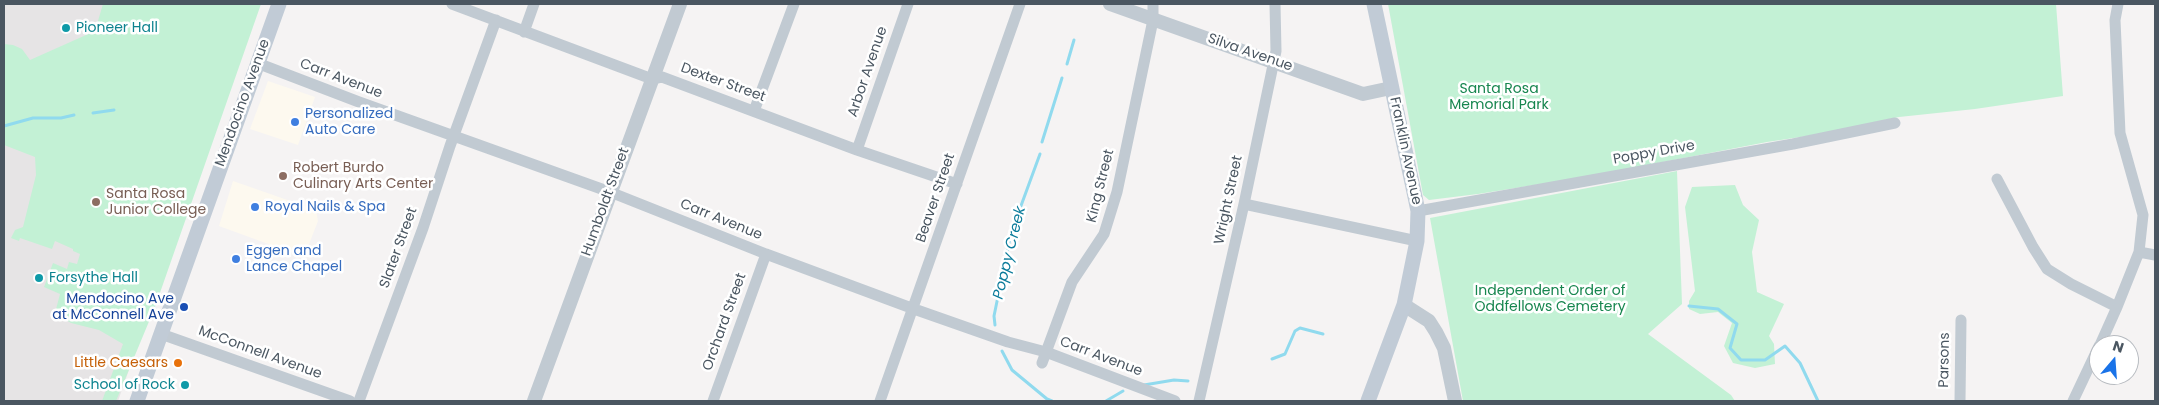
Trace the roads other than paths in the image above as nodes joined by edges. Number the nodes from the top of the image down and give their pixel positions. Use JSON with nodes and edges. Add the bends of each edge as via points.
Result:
{"nodes":[{"id":1,"x":279,"y":4,"type":"edge"},
{"id":2,"x":452,"y":4,"type":"edge"},
{"id":3,"x":534,"y":4,"type":"edge"},
{"id":4,"x":680,"y":4,"type":"edge"},
{"id":5,"x":794,"y":4,"type":"edge"},
{"id":6,"x":908,"y":4,"type":"edge"},
{"id":7,"x":1020,"y":4,"type":"edge"},
{"id":8,"x":1110,"y":4,"type":"edge"},
{"id":9,"x":1153,"y":4,"type":"edge"},
{"id":10,"x":1275,"y":4,"type":"edge"},
{"id":11,"x":1374,"y":4,"type":"edge"},
{"id":12,"x":2118,"y":4,"type":"edge"},
{"id":13,"x":496,"y":20,"type":"junction"},
{"id":14,"x":1153,"y":20,"type":"junction"},
{"id":15,"x":524,"y":32,"type":"junction"},
{"id":16,"x":1273,"y":61,"type":"junction"},
{"id":17,"x":257,"y":63,"type":"junction"},
{"id":18,"x":652,"y":80,"type":"junction"},
{"id":19,"x":1391,"y":88,"type":"junction"},
{"id":20,"x":754,"y":111,"type":"junction"},
{"id":21,"x":1895,"y":123,"type":"dead end"},
{"id":22,"x":454,"y":136,"type":"junction"},
{"id":23,"x":857,"y":150,"type":"junction"},
{"id":24,"x":1997,"y":179,"type":"dead end"},
{"id":25,"x":957,"y":184,"type":"junction"},
{"id":26,"x":610,"y":192,"type":"junction"},
{"id":27,"x":1244,"y":204,"type":"junction"},
{"id":28,"x":1418,"y":211,"type":"junction"},
{"id":29,"x":1417,"y":241,"type":"junction"},
{"id":30,"x":2139,"y":252,"type":"junction"},
{"id":31,"x":766,"y":254,"type":"junction"},
{"id":32,"x":2155,"y":254,"type":"edge"},
{"id":33,"x":1404,"y":305,"type":"junction"},
{"id":34,"x":2117,"y":307,"type":"junction"},
{"id":35,"x":914,"y":309,"type":"junction"},
{"id":36,"x":1961,"y":320,"type":"dead end"},
{"id":37,"x":161,"y":334,"type":"junction"},
{"id":38,"x":2104,"y":335,"type":"edge"},
{"id":39,"x":1044,"y":358,"type":"junction"},
{"id":40,"x":2089,"y":367,"type":"edge"},
{"id":41,"x":137,"y":401,"type":"edge"},
{"id":42,"x":350,"y":401,"type":"edge"},
{"id":43,"x":359,"y":401,"type":"edge"},
{"id":44,"x":534,"y":401,"type":"edge"},
{"id":45,"x":713,"y":401,"type":"edge"},
{"id":46,"x":880,"y":401,"type":"edge"},
{"id":47,"x":1175,"y":401,"type":"edge"},
{"id":48,"x":1199,"y":401,"type":"edge"},
{"id":49,"x":1368,"y":401,"type":"edge"},
{"id":50,"x":1455,"y":401,"type":"edge"},
{"id":51,"x":1960,"y":401,"type":"edge"},
{"id":52,"x":2073,"y":401,"type":"edge"}],
"edges":[{"from":1,"to":17,"type":"main road","name":"Mendocino Avenue"},
{"from":2,"to":13,"type":"street","name":"Dexter Street"},
{"from":3,"to":15,"type":"street"},
{"from":4,"to":18,"type":"street","name":"Humboldt Street"},
{"from":5,"to":20,"type":"street"},
{"from":6,"to":23,"type":"street","name":"Arbor Avenue"},
{"from":7,"to":25,"type":"street","name":"Beaver Street"},
{"from":8,"to":14,"type":"street","name":"Silva Avenue"},
{"from":9,"to":14,"type":"street","name":"King Street"},
{"from":10,"to":16,"type":"street","name":"Wright Street","via":[[1276,50]]},
{"from":11,"to":19,"type":"main road","name":"Franklin Avenue"},
{"from":12,"to":30,"type":"street","via":[[2115,20],[2120,133],[2143,215]]},
{"from":13,"to":15,"type":"street","name":"Dexter Street"},
{"from":13,"to":22,"type":"street","name":"Slater Street"},
{"from":14,"to":16,"type":"street","name":"Silva Avenue"},
{"from":14,"to":39,"type":"street","name":"King Street","via":[[1117,192],[1104,234],[1072,282]]},
{"from":15,"to":18,"type":"street","name":"Dexter Street"},
{"from":16,"to":19,"type":"street","name":"Silva Avenue","via":[[1363,94]]},
{"from":16,"to":27,"type":"street","name":"Wright Street"},
{"from":17,"to":22,"type":"street","name":"Carr Avenue"},
{"from":17,"to":37,"type":"main road","name":"Mendocino Avenue"},
{"from":18,"to":20,"type":"street","name":"Dexter Street","via":[[662,77]]},
{"from":18,"to":26,"type":"street","name":"Humboldt Street"},
{"from":19,"to":28,"type":"main road","name":"Franklin Avenue"},
{"from":20,"to":23,"type":"street","name":"Dexter Street"},
{"from":21,"to":28,"type":"street","name":"Poppy Drive"},
{"from":22,"to":26,"type":"street","name":"Carr Avenue"},
{"from":22,"to":43,"type":"street","name":"Slater Street"},
{"from":23,"to":25,"type":"street","name":"Dexter Street"},
{"from":24,"to":34,"type":"street","via":[[2047,269]]},
{"from":25,"to":35,"type":"street","name":"Beaver Street"},
{"from":26,"to":31,"type":"street","name":"Carr Avenue"},
{"from":26,"to":44,"type":"street","name":"Humboldt Street"},
{"from":27,"to":29,"type":"street"},
{"from":27,"to":48,"type":"street","name":"Wright Street"},
{"from":28,"to":29,"type":"main road","name":"Franklin Avenue"},
{"from":29,"to":33,"type":"main road","name":"Franklin Avenue"},
{"from":30,"to":32,"type":"street"},
{"from":30,"to":34,"type":"street"},
{"from":31,"to":35,"type":"street","name":"Carr Avenue"},
{"from":31,"to":45,"type":"street","name":"Orchard Street"},
{"from":33,"to":49,"type":"main road","name":"Franklin Avenue"},
{"from":33,"to":50,"type":"street","via":[[1429,321],[1436,332],[1444,348]]},
{"from":34,"to":38,"type":"street"},
{"from":35,"to":39,"type":"street","name":"Carr Avenue"},
{"from":35,"to":46,"type":"street","name":"Beaver Street"},
{"from":36,"to":51,"type":"street","name":"Parsons"},
{"from":37,"to":41,"type":"main road","name":"Mendocino Avenue"},
{"from":37,"to":42,"type":"street","name":"McConnell Avenue"},
{"from":39,"to":47,"type":"street","name":"Carr Avenue"},
{"from":40,"to":52,"type":"street"}]}
